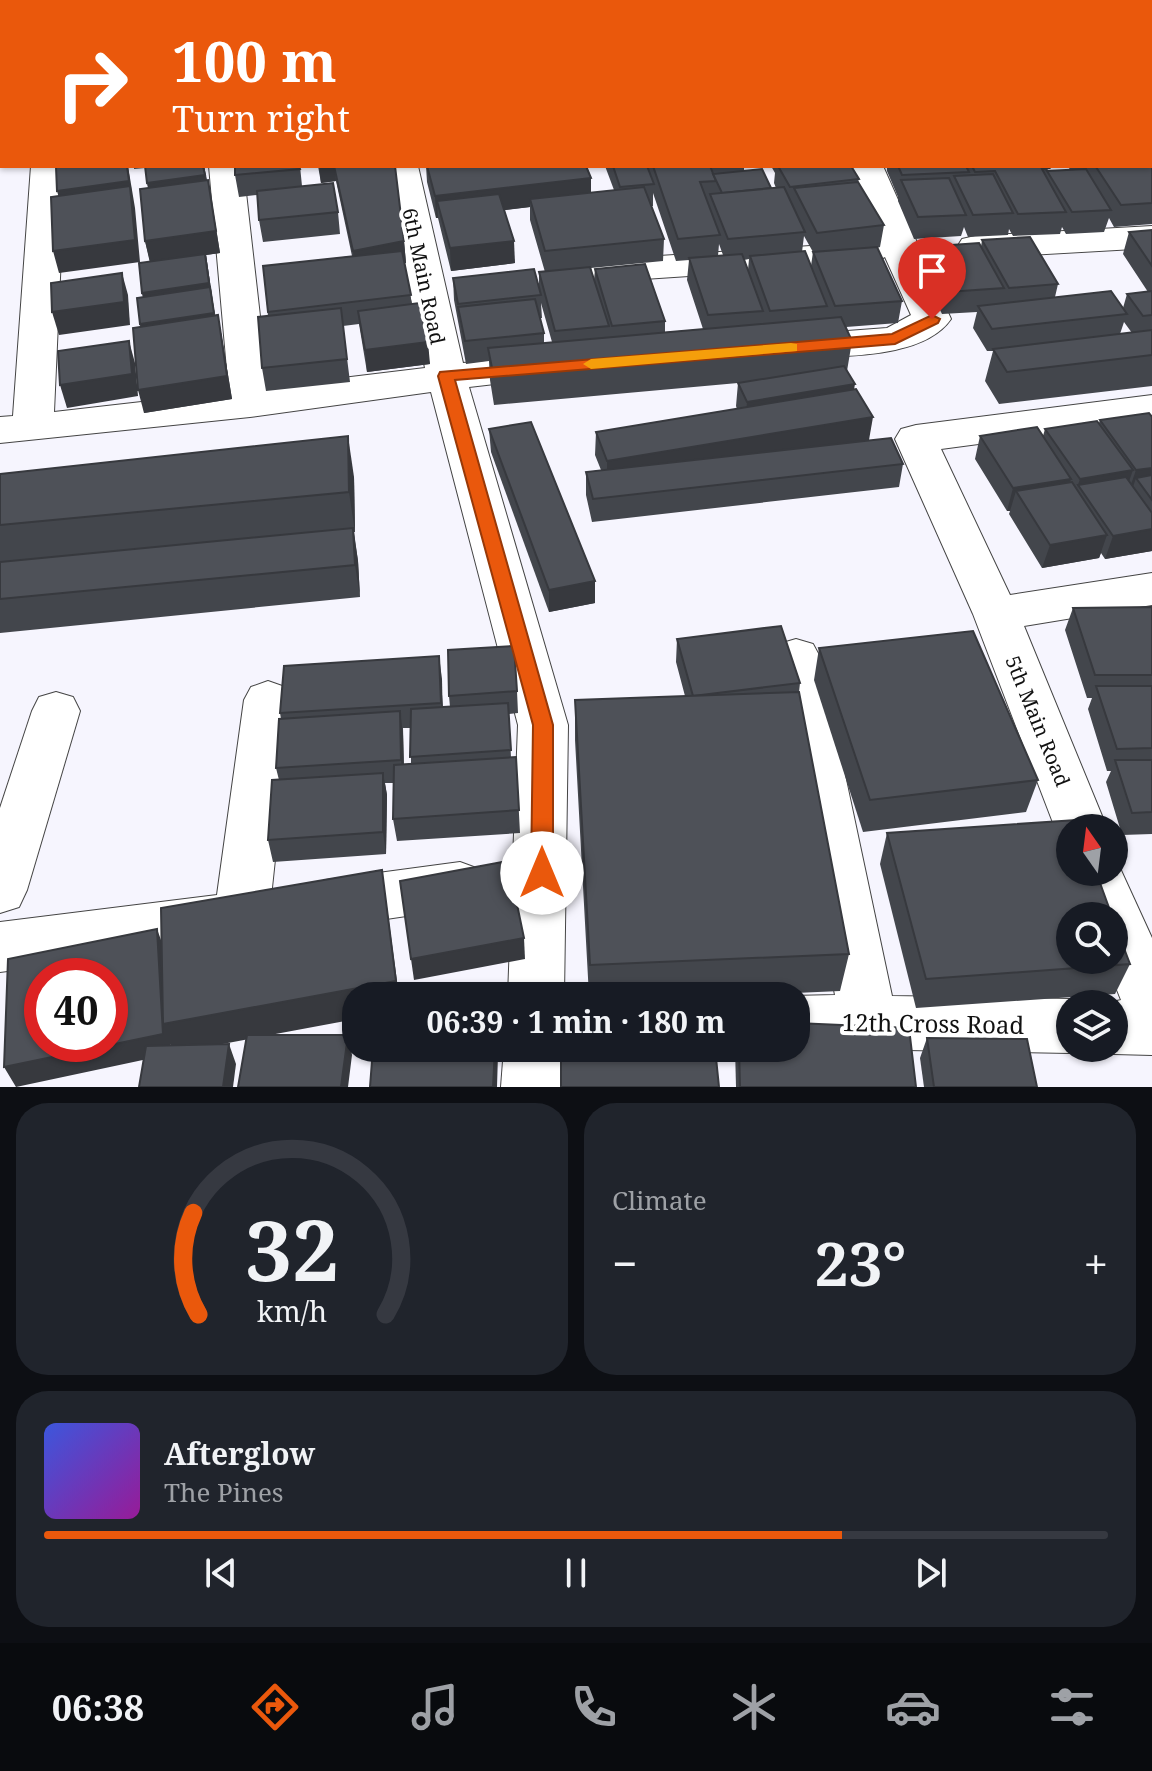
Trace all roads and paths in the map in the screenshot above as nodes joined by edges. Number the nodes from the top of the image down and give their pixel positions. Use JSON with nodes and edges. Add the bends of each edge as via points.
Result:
{"nodes":[{"id":1,"x":48,"y":168,"type":"edge"},
{"id":2,"x":226,"y":168,"type":"edge"},
{"id":3,"x":401,"y":168,"type":"edge"},
{"id":4,"x":867,"y":168,"type":"edge"},
{"id":5,"x":1152,"y":237,"type":"edge"},
{"id":6,"x":926,"y":250,"type":"junction"},
{"id":7,"x":569,"y":273,"type":"edge"},
{"id":8,"x":756,"y":350,"type":"edge"},
{"id":9,"x":585,"y":364,"type":"edge"},
{"id":10,"x":446,"y":376,"type":"junction"},
{"id":11,"x":250,"y":404,"type":"junction"},
{"id":12,"x":1152,"y":408,"type":"edge"},
{"id":13,"x":17,"y":428,"type":"edge"},
{"id":14,"x":1152,"y":589,"type":"edge"},
{"id":15,"x":996,"y":614,"type":"junction"},
{"id":16,"x":796,"y":657,"type":"dead end"},
{"id":17,"x":268,"y":700,"type":"dead end"},
{"id":18,"x":56,"y":711,"type":"dead end"},
{"id":19,"x":1075,"y":814,"type":"edge"},
{"id":20,"x":542,"y":873,"type":"junction"},
{"id":21,"x":1104,"y":886,"type":"edge"},
{"id":22,"x":0,"y":890,"type":"edge"},
{"id":23,"x":242,"y":916,"type":"junction"},
{"id":24,"x":0,"y":947,"type":"edge"},
{"id":25,"x":537,"y":982,"type":"edge"},
{"id":26,"x":1152,"y":1007,"type":"edge"},
{"id":27,"x":810,"y":1021,"type":"edge"},
{"id":28,"x":869,"y":1021,"type":"junction"},
{"id":29,"x":1056,"y":1026,"type":"edge"},
{"id":30,"x":1128,"y":1027,"type":"edge"},
{"id":31,"x":1152,"y":1028,"type":"edge"},
{"id":32,"x":532,"y":1062,"type":"edge"},
{"id":33,"x":531,"y":1087,"type":"edge"}],
"edges":[{"from":1,"to":13,"type":"street"},
{"from":2,"to":11,"type":"street"},
{"from":3,"to":10,"type":"street","name":"6th Main Road"},
{"from":4,"to":6,"type":"street"},
{"from":5,"to":6,"type":"street"},
{"from":6,"to":7,"type":"street"},
{"from":6,"to":8,"type":"street","via":[[932,319],[895,339]]},
{"from":9,"to":10,"type":"street"},
{"from":10,"to":11,"type":"street"},
{"from":10,"to":20,"type":"street","name":"6th Main Road","via":[[543,725]]},
{"from":11,"to":13,"type":"street"},
{"from":12,"to":15,"type":"street","name":"5th Main Road","via":[[916,439]]},
{"from":14,"to":15,"type":"street"},
{"from":15,"to":19,"type":"street","name":"5th Main Road"},
{"from":16,"to":28,"type":"street"},
{"from":17,"to":23,"type":"street"},
{"from":18,"to":22,"type":"street"},
{"from":20,"to":23,"type":"street"},
{"from":20,"to":25,"type":"street","name":"6th Main Road"},
{"from":21,"to":26,"type":"street"},
{"from":23,"to":24,"type":"street"},
{"from":27,"to":28,"type":"street","name":"12th Cross Road"},
{"from":28,"to":29,"type":"street","name":"12th Cross Road"},
{"from":30,"to":31,"type":"street"},
{"from":32,"to":33,"type":"street"}]}
